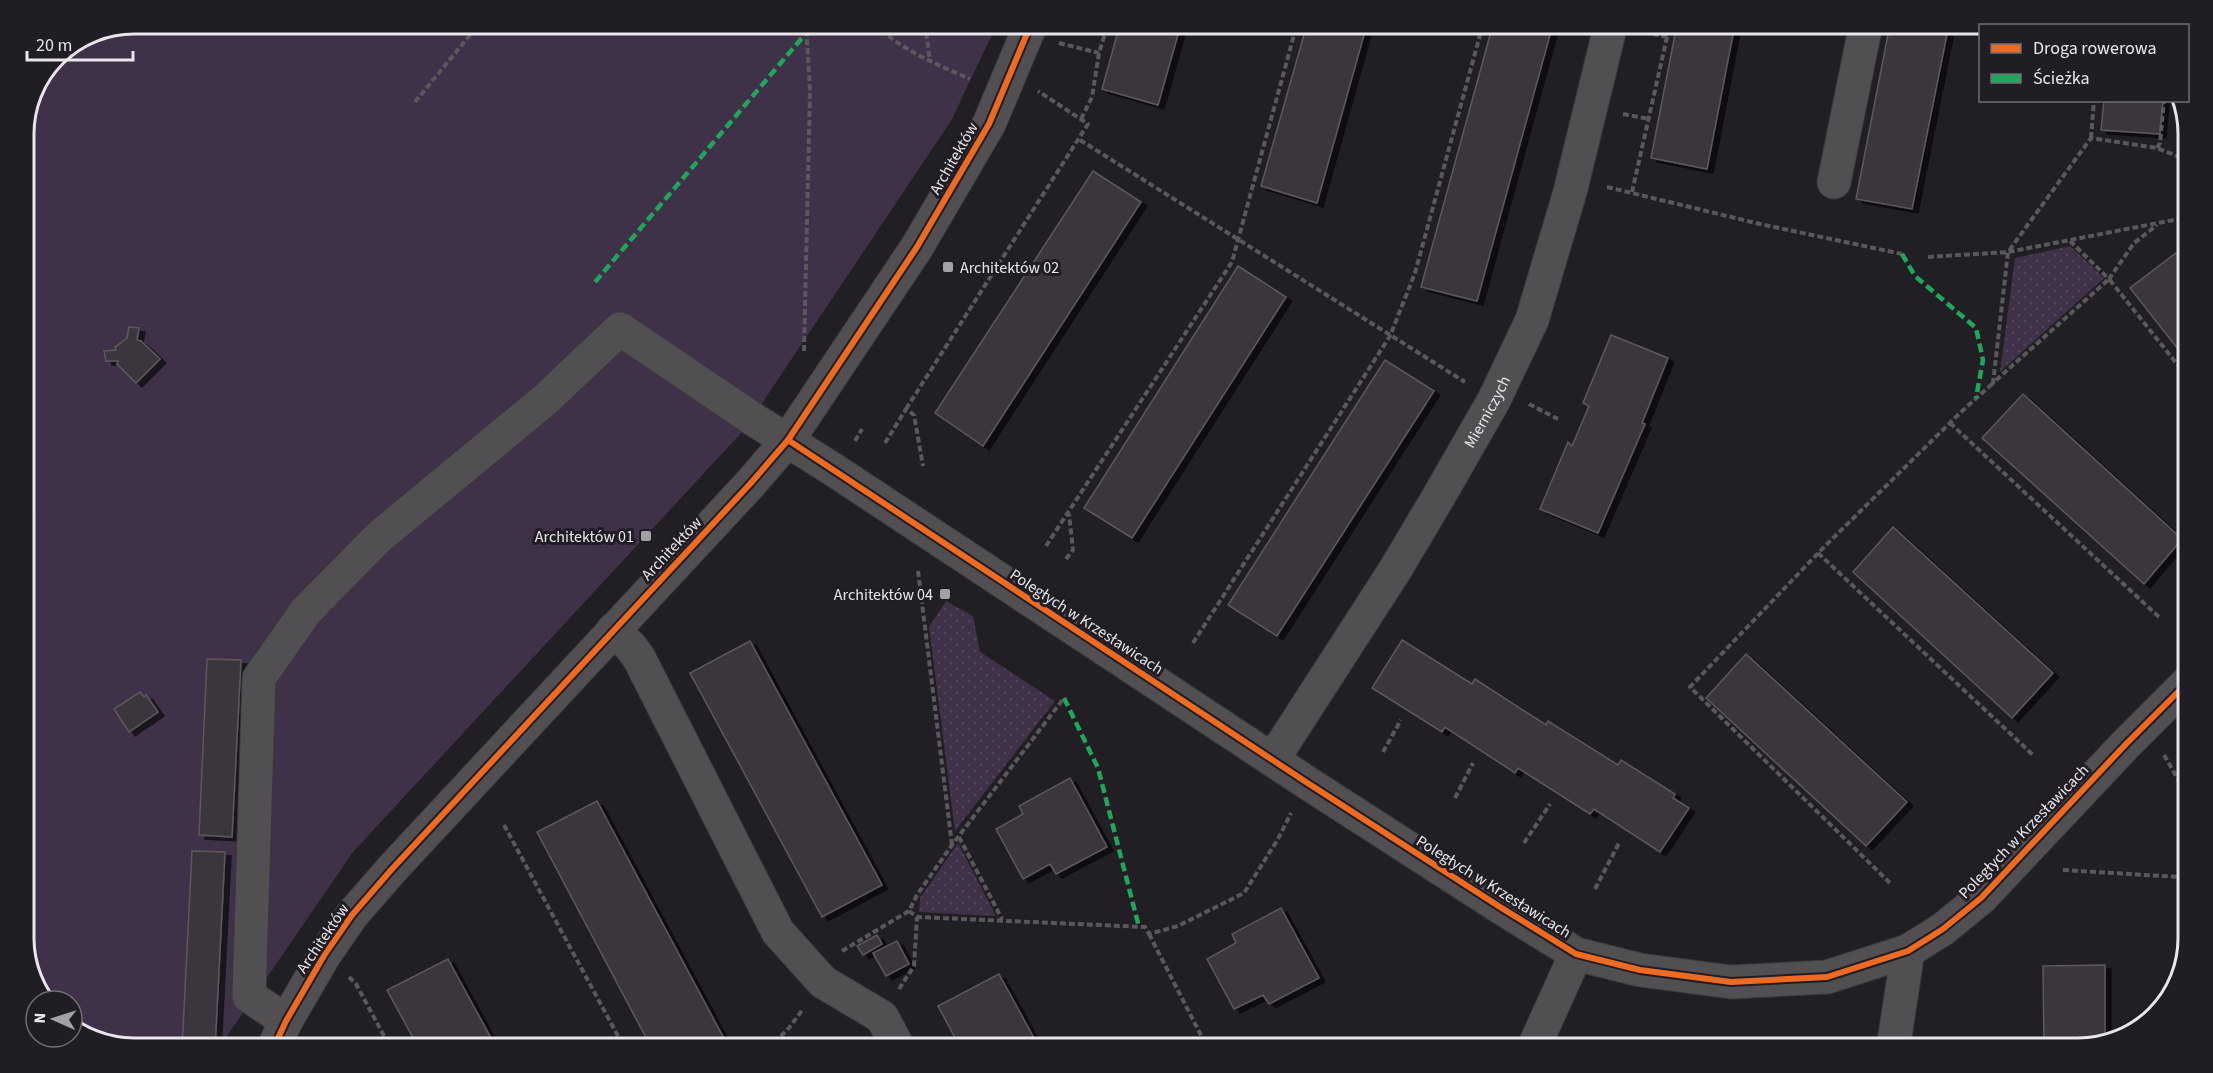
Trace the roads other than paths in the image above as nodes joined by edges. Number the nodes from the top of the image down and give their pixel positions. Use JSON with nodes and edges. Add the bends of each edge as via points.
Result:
{"nodes":[{"id":1,"x":1044,"y":34,"type":"edge"},
{"id":2,"x":1622,"y":34,"type":"edge"},
{"id":3,"x":1864,"y":34,"type":"edge"},
{"id":4,"x":1834,"y":182,"type":"dead end"},
{"id":5,"x":788,"y":440,"type":"junction"},
{"id":6,"x":613,"y":630,"type":"junction"},
{"id":7,"x":2178,"y":692,"type":"edge"},
{"id":8,"x":1273,"y":759,"type":"junction"},
{"id":9,"x":1908,"y":951,"type":"junction"},
{"id":10,"x":1576,"y":954,"type":"junction"},
{"id":11,"x":280,"y":1035,"type":"edge"},
{"id":12,"x":894,"y":1039,"type":"edge"},
{"id":13,"x":1538,"y":1039,"type":"edge"},
{"id":14,"x":1895,"y":1039,"type":"edge"}],
"edges":[{"from":1,"to":5,"type":"street","name":"Architektów","via":[[1017,89]]},
{"from":2,"to":8,"type":"street","name":"Mierniczych","via":[[1532,320],[1494,400],[1395,570]]},
{"from":3,"to":4,"type":"street"},
{"from":5,"to":6,"type":"street","name":"Architektów"},
{"from":5,"to":8,"type":"street","name":"Poległych w Krzesławicach"},
{"from":5,"to":11,"type":"street","name":"Poległych w Krzesławicach","via":[[620,329],[546,399],[379,537],[306,611],[259,678],[249,996]]},
{"from":6,"to":11,"type":"street","name":"Architektów","via":[[352,915],[325,954]]},
{"from":6,"to":12,"type":"street","via":[[639,658],[778,932],[824,982],[882,1017]]},
{"from":7,"to":9,"type":"street","name":"Poległych w Krzesławicach","via":[[1981,898]]},
{"from":8,"to":10,"type":"street","name":"Poległych w Krzesławicach"},
{"from":9,"to":10,"type":"street","name":"Poległych w Krzesławicach","via":[[1827,977],[1731,981],[1640,970]]},
{"from":9,"to":14,"type":"street"},
{"from":10,"to":13,"type":"street"}]}
